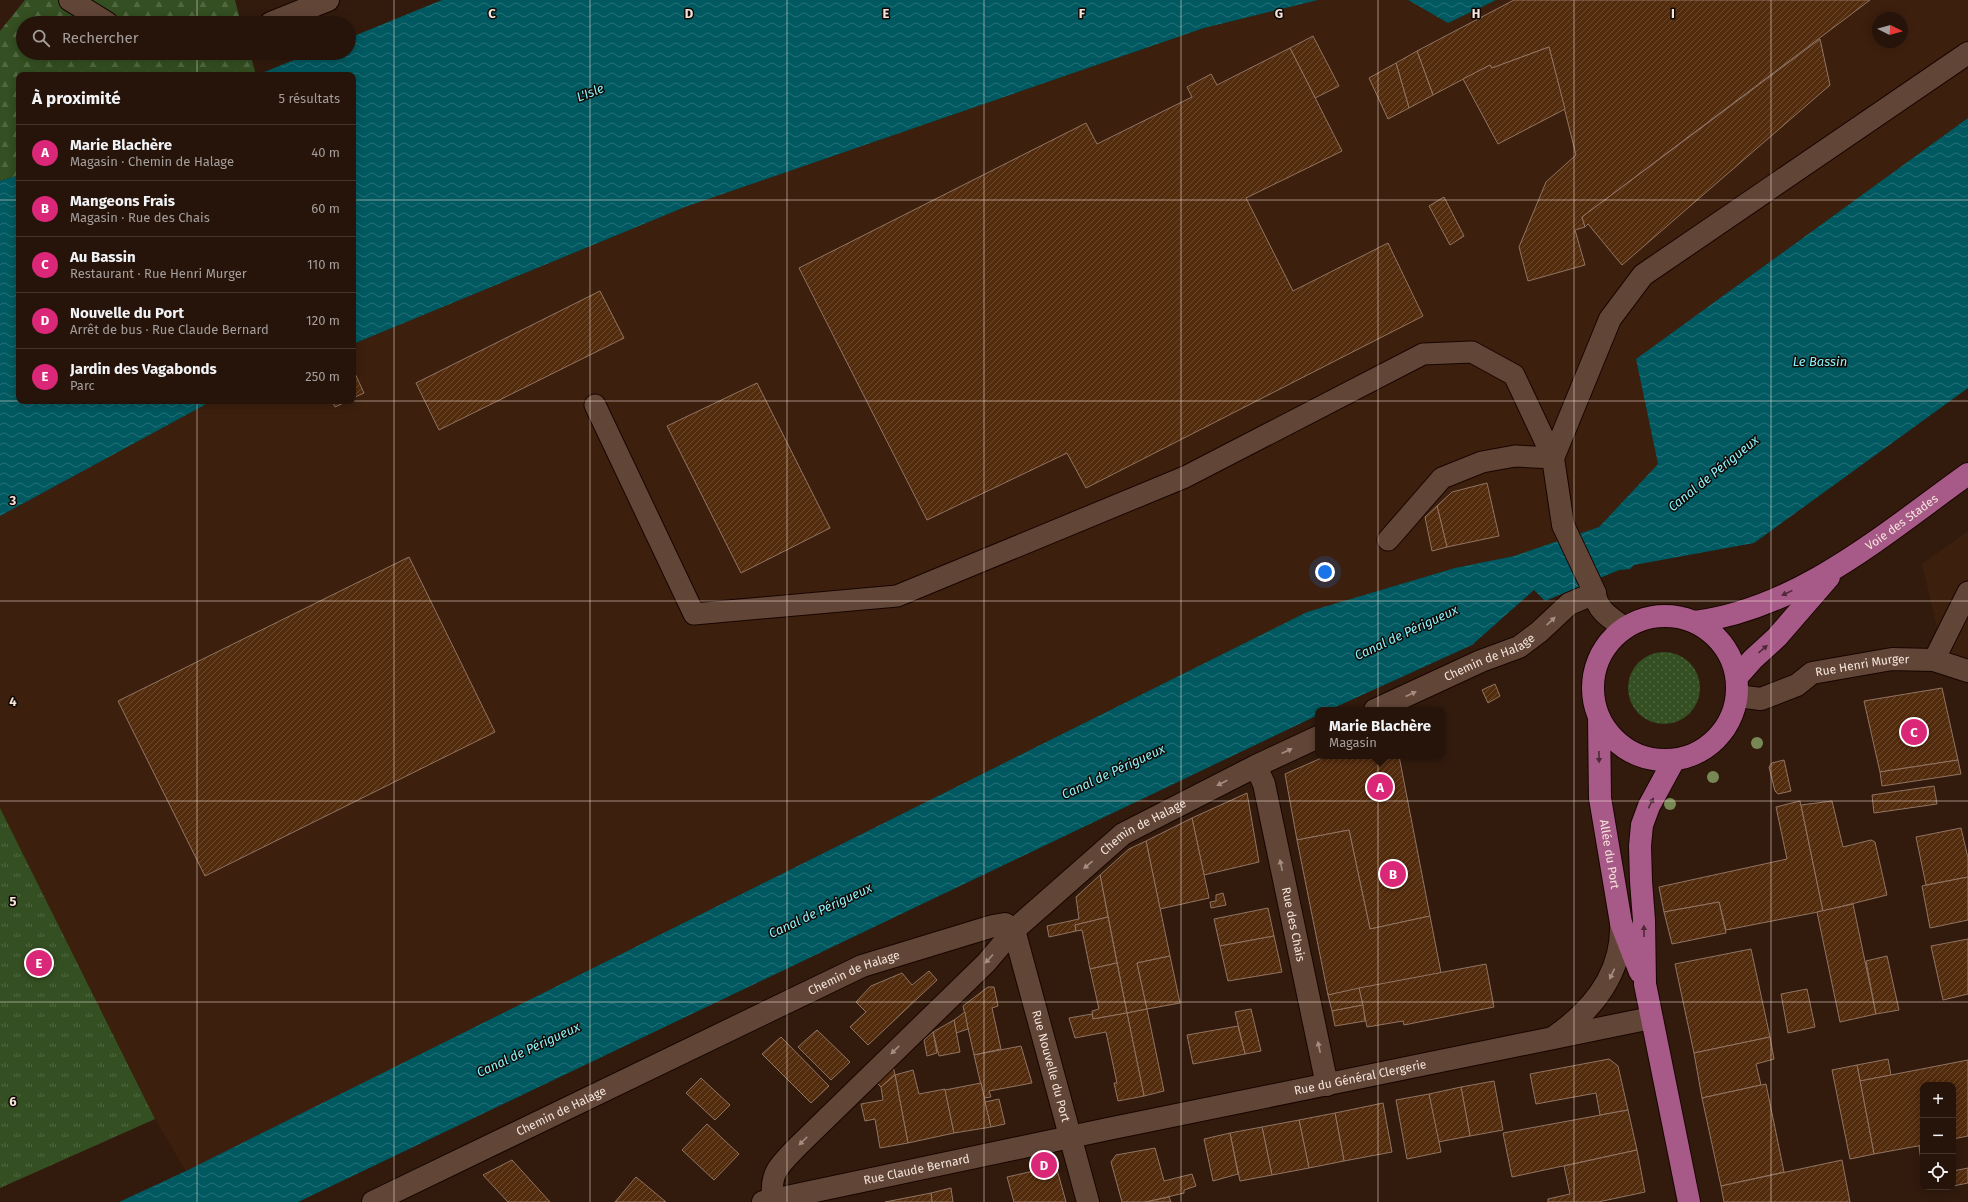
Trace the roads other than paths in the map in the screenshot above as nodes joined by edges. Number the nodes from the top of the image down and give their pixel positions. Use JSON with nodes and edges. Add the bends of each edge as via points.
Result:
{"nodes":[{"id":1,"x":70,"y":0,"type":"edge"},
{"id":2,"x":328,"y":0,"type":"edge"},
{"id":3,"x":96,"y":16,"type":"edge"},
{"id":4,"x":288,"y":16,"type":"edge"},
{"id":5,"x":1968,"y":52,"type":"edge"},
{"id":6,"x":595,"y":405,"type":"dead end"},
{"id":7,"x":1553,"y":458,"type":"junction"},
{"id":8,"x":1968,"y":474,"type":"edge"},
{"id":9,"x":1388,"y":540,"type":"dead end"},
{"id":10,"x":1834,"y":570,"type":"junction"},
{"id":11,"x":1593,"y":590,"type":"junction"},
{"id":12,"x":1968,"y":592,"type":"edge"},
{"id":13,"x":1695,"y":622,"type":"junction"},
{"id":14,"x":1625,"y":628,"type":"junction"},
{"id":15,"x":1934,"y":660,"type":"junction"},
{"id":16,"x":1968,"y":671,"type":"edge"},
{"id":17,"x":1737,"y":687,"type":"junction"},
{"id":18,"x":1381,"y":707,"type":"edge"},
{"id":19,"x":1599,"y":718,"type":"junction"},
{"id":20,"x":1315,"y":738,"type":"edge"},
{"id":21,"x":1674,"y":760,"type":"junction"},
{"id":22,"x":1256,"y":766,"type":"junction"},
{"id":23,"x":1621,"y":923,"type":"junction"},
{"id":24,"x":1014,"y":930,"type":"junction"},
{"id":25,"x":1645,"y":984,"type":"junction"},
{"id":26,"x":1651,"y":1018,"type":"junction"},
{"id":27,"x":1550,"y":1040,"type":"junction"},
{"id":28,"x":1327,"y":1085,"type":"junction"},
{"id":29,"x":1070,"y":1137,"type":"junction"},
{"id":30,"x":768,"y":1200,"type":"edge"},
{"id":31,"x":373,"y":1202,"type":"edge"},
{"id":32,"x":1088,"y":1202,"type":"edge"},
{"id":33,"x":1689,"y":1202,"type":"edge"}],
"edges":[{"from":1,"to":3,"type":"street"},
{"from":2,"to":4,"type":"street"},
{"from":5,"to":7,"type":"street","via":[[1643,275],[1610,319]]},
{"from":6,"to":7,"type":"lane","via":[[694,614],[897,596],[1185,477],[1423,354],[1472,352],[1514,375]]},
{"from":7,"to":9,"type":"lane","via":[[1515,456],[1482,462],[1442,478]]},
{"from":7,"to":11,"type":"street","via":[[1564,525]]},
{"from":8,"to":10,"type":"main road","name":"Voie des Stades"},
{"from":10,"to":13,"type":"main road","name":"Voie des Stades","one_way":true,"via":[[1753,610],[1720,619]]},
{"from":17,"to":10,"type":"main road","name":"Voie des Stades","one_way":true,"via":[[1753,659],[1777,638]]},
{"from":11,"to":14,"type":"street","via":[[1595,600],[1607,616]]},
{"from":18,"to":11,"type":"street","name":"Chemin de Halage","one_way":true,"via":[[1481,661],[1519,647],[1568,604]]},
{"from":12,"to":15,"type":"lane"},
{"from":13,"to":14,"type":"main road","via":[[1672,616],[1647,618]]},
{"from":13,"to":17,"type":"main road","via":[[1707,630],[1726,650],[1733,664]]},
{"from":14,"to":19,"type":"main road","via":[[1611,641],[1600,657],[1594,675],[1593,694]]},
{"from":15,"to":16,"type":"street","name":"Rue Henri Murger"},
{"from":15,"to":17,"type":"street","name":"Rue Henri Murger","via":[[1892,659],[1812,673],[1797,685],[1761,699]]},
{"from":17,"to":21,"type":"main road","via":[[1732,715],[1722,732],[1709,746],[1692,755]]},
{"from":19,"to":21,"type":"main road","via":[[1612,737],[1630,751],[1651,759]]},
{"from":19,"to":23,"type":"main road","name":"Allée du Port","one_way":true,"via":[[1600,798]]},
{"from":22,"to":20,"type":"street","name":"Chemin de Halage","one_way":true},
{"from":25,"to":21,"type":"main road","name":"Allée du Port","one_way":true,"via":[[1644,920],[1640,881],[1642,825],[1649,806]]},
{"from":22,"to":24,"type":"street","name":"Chemin de Halage","one_way":true,"via":[[1123,834]]},
{"from":28,"to":22,"type":"street","name":"Rue des Chais","one_way":true,"via":[[1264,784]]},
{"from":23,"to":25,"type":"main road","name":"Allée du Port"},
{"from":23,"to":27,"type":"street","one_way":true,"via":[[1622,940],[1605,987],[1578,1018]]},
{"from":24,"to":29,"type":"street","name":"Rue Nouvelle du Port"},
{"from":24,"to":30,"type":"lane","one_way":true,"via":[[986,963],[826,1118],[777,1170]]},
{"from":24,"to":31,"type":"street","name":"Chemin de Halage","via":[[1005,924],[993,926],[862,966]]},
{"from":25,"to":26,"type":"main road","name":"Allée du Port"},
{"from":26,"to":27,"type":"street","name":"Rue du Général Clergerie"},
{"from":26,"to":33,"type":"main road","name":"Allée du Port"},
{"from":27,"to":28,"type":"street","name":"Rue du Général Clergerie"},
{"from":28,"to":29,"type":"street","name":"Rue du Général Clergerie"},
{"from":29,"to":30,"type":"street","name":"Rue Claude Bernard"},
{"from":29,"to":32,"type":"street","name":"Rue Nouvelle du Port"}]}
